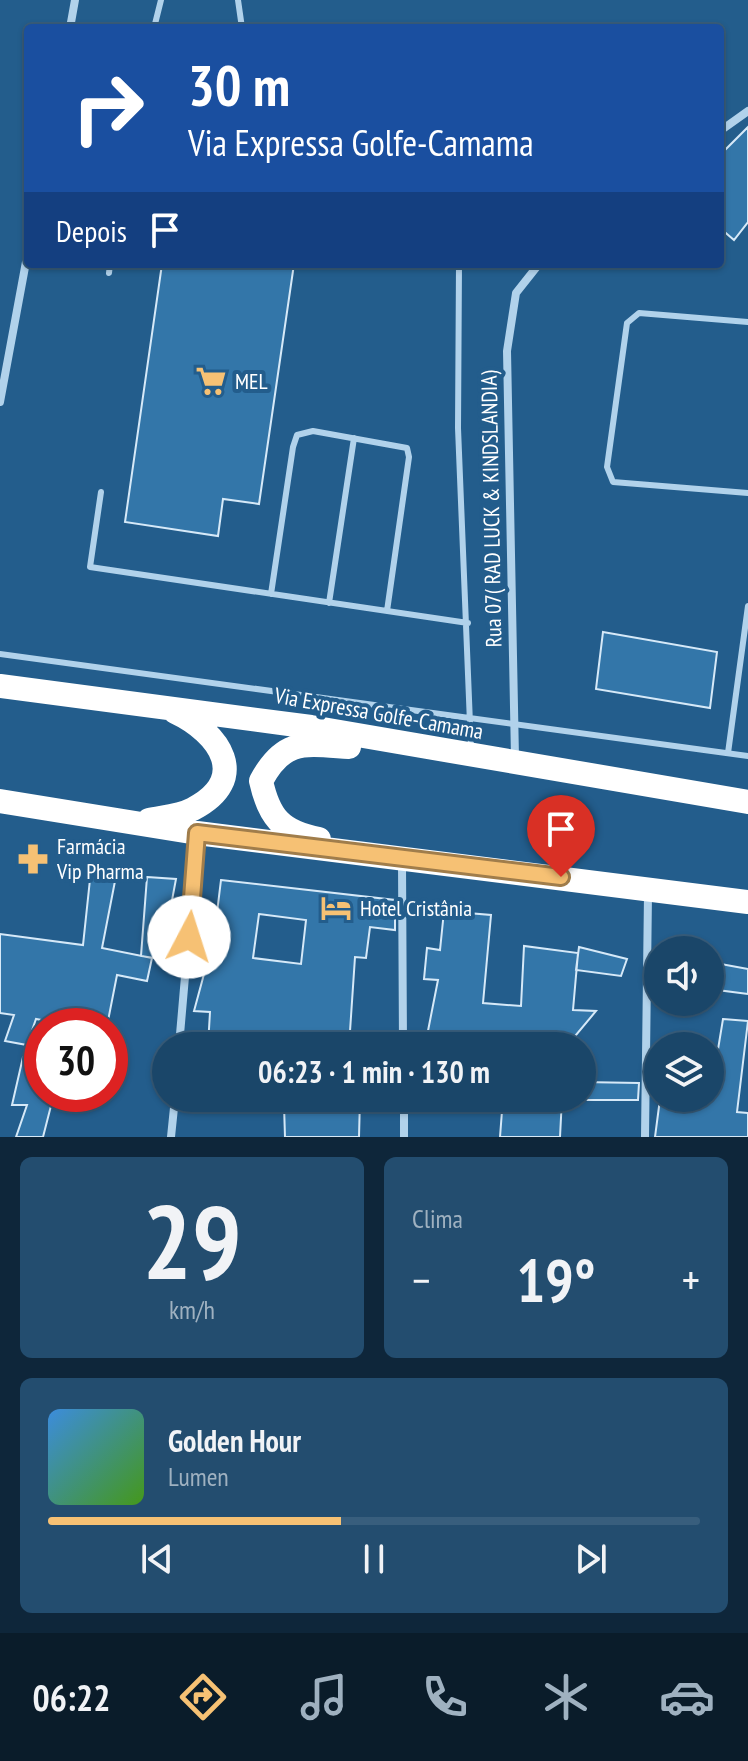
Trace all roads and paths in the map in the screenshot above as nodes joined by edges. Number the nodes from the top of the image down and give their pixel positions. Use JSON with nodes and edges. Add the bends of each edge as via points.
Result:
{"nodes":[{"id":1,"x":75,"y":0,"type":"edge"},
{"id":2,"x":161,"y":0,"type":"edge"},
{"id":3,"x":238,"y":0,"type":"edge"},
{"id":4,"x":71,"y":24,"type":"edge"},
{"id":5,"x":155,"y":24,"type":"edge"},
{"id":6,"x":241,"y":24,"type":"edge"},
{"id":7,"x":748,"y":111,"type":"edge"},
{"id":8,"x":724,"y":128,"type":"edge"},
{"id":9,"x":25,"y":268,"type":"edge"},
{"id":10,"x":110,"y":268,"type":"edge"},
{"id":11,"x":459,"y":268,"type":"edge"},
{"id":12,"x":536,"y":268,"type":"edge"},
{"id":13,"x":109,"y":273,"type":"dead end"},
{"id":14,"x":748,"y":322,"type":"edge"},
{"id":15,"x":0,"y":402,"type":"edge"},
{"id":16,"x":354,"y":438,"type":"junction"},
{"id":17,"x":101,"y":492,"type":"dead end"},
{"id":18,"x":748,"y":493,"type":"edge"},
{"id":19,"x":271,"y":594,"type":"junction"},
{"id":20,"x":329,"y":603,"type":"junction"},
{"id":21,"x":748,"y":606,"type":"edge"},
{"id":22,"x":387,"y":611,"type":"junction"},
{"id":23,"x":468,"y":623,"type":"junction"},
{"id":24,"x":0,"y":654,"type":"edge"},
{"id":25,"x":0,"y":686,"type":"edge"},
{"id":26,"x":158,"y":705,"type":"junction"},
{"id":27,"x":470,"y":717,"type":"junction"},
{"id":28,"x":512,"y":722,"type":"junction"},
{"id":29,"x":728,"y":753,"type":"junction"},
{"id":30,"x":470,"y":755,"type":"junction"},
{"id":31,"x":748,"y":756,"type":"edge"},
{"id":32,"x":516,"y":763,"type":"junction"},
{"id":33,"x":0,"y":801,"type":"edge"},
{"id":34,"x":748,"y":802,"type":"edge"},
{"id":35,"x":129,"y":823,"type":"junction"},
{"id":36,"x":197,"y":833,"type":"junction"},
{"id":37,"x":402,"y":860,"type":"junction"},
{"id":38,"x":445,"y":862,"type":"junction"},
{"id":39,"x":649,"y":888,"type":"junction"},
{"id":40,"x":748,"y":902,"type":"edge"},
{"id":41,"x":180,"y":1032,"type":"edge"},
{"id":42,"x":403,"y":1032,"type":"edge"},
{"id":43,"x":174,"y":1112,"type":"edge"},
{"id":44,"x":404,"y":1112,"type":"edge"},
{"id":45,"x":171,"y":1137,"type":"edge"},
{"id":46,"x":404,"y":1137,"type":"edge"},
{"id":47,"x":645,"y":1137,"type":"edge"}],
"edges":[{"from":1,"to":4,"type":"street"},
{"from":2,"to":5,"type":"lane"},
{"from":3,"to":6,"type":"lane"},
{"from":7,"to":8,"type":"street"},
{"from":9,"to":15,"type":"street"},
{"from":10,"to":13,"type":"lane"},
{"from":11,"to":23,"type":"lane","via":[[458,428]]},
{"from":12,"to":28,"type":"street","name":"Rua 07( RAD LUCK & KINDSLANDIA)","via":[[516,293],[507,351]]},
{"from":14,"to":18,"type":"lane","via":[[639,313],[632,317],[607,467],[613,482]]},
{"from":16,"to":19,"type":"lane","via":[[313,431],[297,435]]},
{"from":16,"to":20,"type":"lane"},
{"from":16,"to":22,"type":"lane","via":[[399,444],[409,457]]},
{"from":17,"to":19,"type":"lane","via":[[90,567]]},
{"from":19,"to":20,"type":"lane"},
{"from":20,"to":22,"type":"lane"},
{"from":21,"to":29,"type":"lane"},
{"from":22,"to":23,"type":"lane"},
{"from":23,"to":27,"type":"lane"},
{"from":24,"to":27,"type":"lane"},
{"from":25,"to":26,"type":"highway","name":"Via Expressa Golfe-Camama"},
{"from":26,"to":30,"type":"highway","name":"Via Expressa Golfe-Camama"},
{"from":26,"to":35,"type":"highway","via":[[204,729],[222,748],[225,773],[213,793],[193,809]]},
{"from":27,"to":28,"type":"lane"},
{"from":27,"to":30,"type":"lane"},
{"from":28,"to":29,"type":"lane"},
{"from":28,"to":32,"type":"street","name":"Rua 07( RAD LUCK & KINDSLANDIA)"},
{"from":29,"to":31,"type":"lane"},
{"from":30,"to":32,"type":"highway","name":"Via Expressa Golfe-Camama"},
{"from":30,"to":38,"type":"highway","via":[[296,745],[273,759],[261,781],[267,810],[284,826],[308,837]]},
{"from":32,"to":34,"type":"highway","name":"Via Expressa Golfe-Camama"},
{"from":33,"to":35,"type":"highway"},
{"from":35,"to":36,"type":"highway"},
{"from":36,"to":37,"type":"highway"},
{"from":36,"to":41,"type":"street"},
{"from":37,"to":38,"type":"highway"},
{"from":37,"to":42,"type":"street"},
{"from":38,"to":39,"type":"highway"},
{"from":39,"to":40,"type":"highway"},
{"from":39,"to":47,"type":"street"},
{"from":43,"to":45,"type":"street"},
{"from":44,"to":46,"type":"street"}]}
